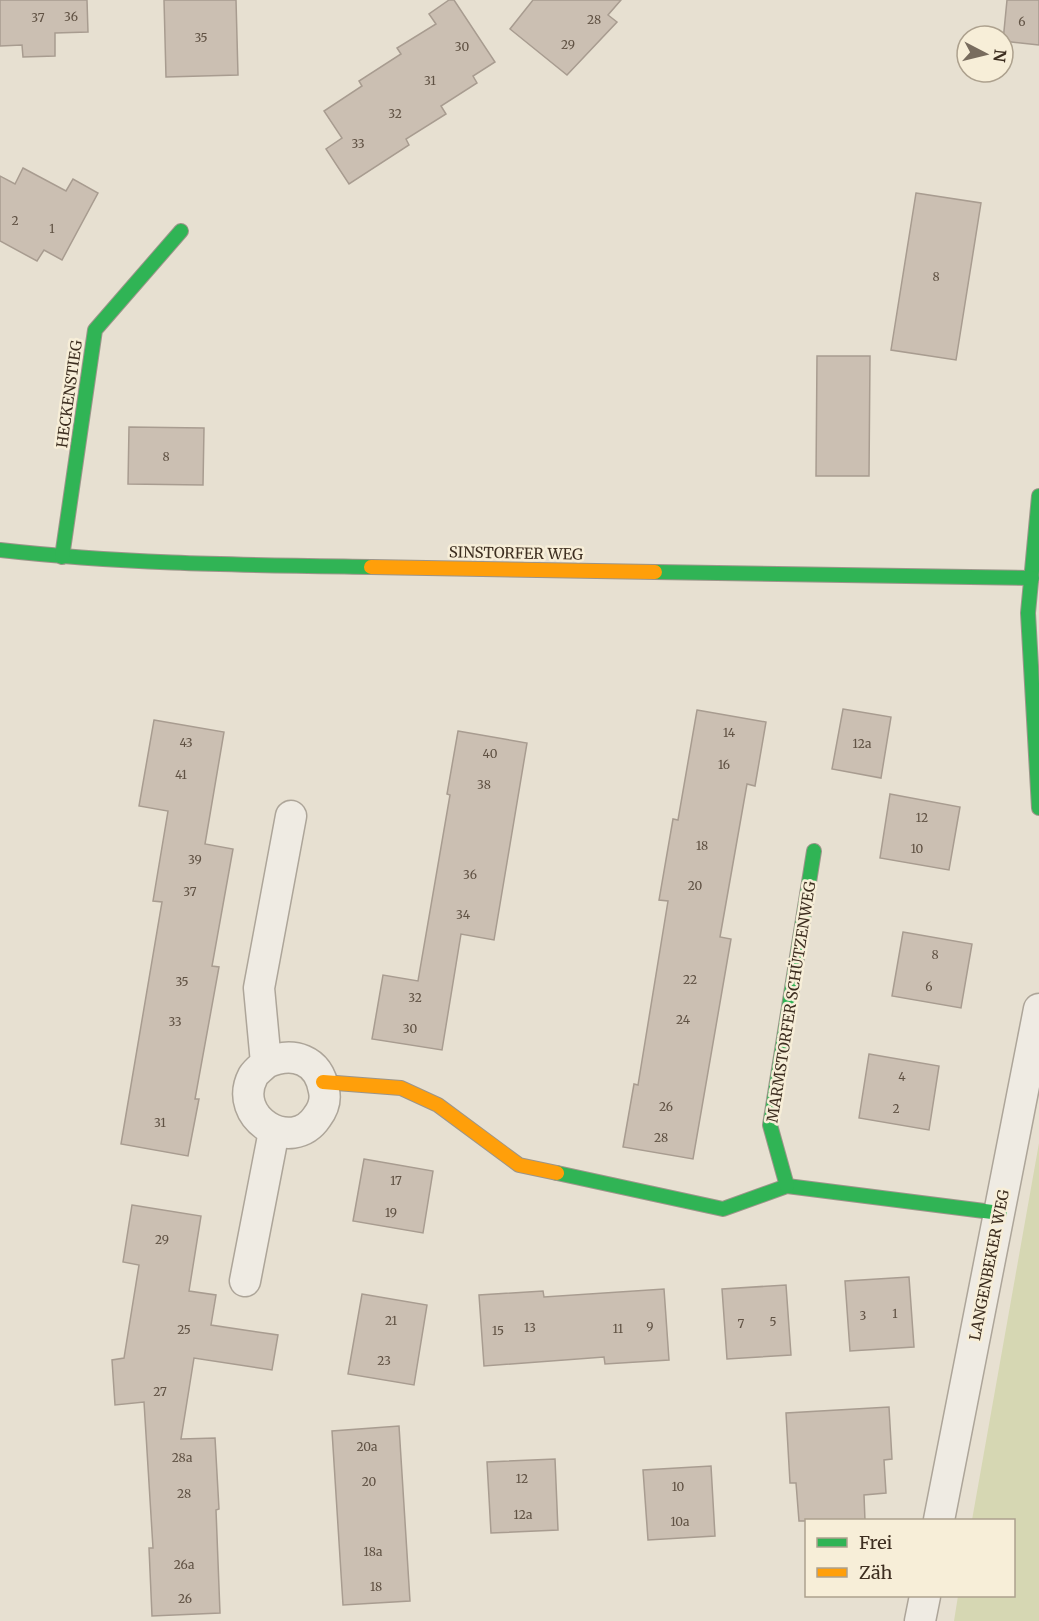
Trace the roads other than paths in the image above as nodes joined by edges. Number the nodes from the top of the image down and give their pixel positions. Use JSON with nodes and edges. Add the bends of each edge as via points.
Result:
{"nodes":[{"id":1,"x":181,"y":231,"type":"dead end"},
{"id":2,"x":1039,"y":496,"type":"edge"},
{"id":3,"x":0,"y":550,"type":"edge"},
{"id":4,"x":62,"y":557,"type":"junction"},
{"id":5,"x":1032,"y":578,"type":"junction"},
{"id":6,"x":1039,"y":808,"type":"edge"},
{"id":7,"x":291,"y":816,"type":"dead end"},
{"id":8,"x":814,"y":851,"type":"dead end"},
{"id":9,"x":1039,"y":1010,"type":"edge"},
{"id":10,"x":266,"y":1063,"type":"junction"},
{"id":11,"x":323,"y":1082,"type":"junction"},
{"id":12,"x":274,"y":1131,"type":"junction"},
{"id":13,"x":787,"y":1186,"type":"junction"},
{"id":14,"x":1000,"y":1213,"type":"junction"},
{"id":15,"x":245,"y":1281,"type":"dead end"},
{"id":16,"x":939,"y":1519,"type":"edge"},
{"id":17,"x":925,"y":1597,"type":"edge"},
{"id":18,"x":920,"y":1621,"type":"edge"}],
"edges":[{"from":1,"to":4,"type":"street","name":"HECKENSTIEG","via":[[95,330]]},
{"from":2,"to":5,"type":"street"},
{"from":3,"to":4,"type":"street","name":"SINSTORFER WEG"},
{"from":4,"to":5,"type":"street","name":"SINSTORFER WEG","via":[[216,565]]},
{"from":5,"to":6,"type":"street","via":[[1029,613]]},
{"from":7,"to":10,"type":"street","via":[[259,988]]},
{"from":8,"to":13,"type":"street","name":"MARMSTORFER SCHÜTZENWEG","via":[[770,1125]]},
{"from":9,"to":14,"type":"street","name":"LANGENBEKER WEG"},
{"from":10,"to":11,"type":"street","via":[[292,1056],[316,1070]]},
{"from":10,"to":12,"type":"street","via":[[254,1075],[248,1091],[250,1108],[260,1122]]},
{"from":11,"to":12,"type":"street","via":[[322,1110],[314,1122],[302,1130]]},
{"from":11,"to":13,"type":"street","via":[[401,1088],[438,1105],[519,1165],[723,1209]]},
{"from":12,"to":15,"type":"street"},
{"from":13,"to":14,"type":"street"},
{"from":14,"to":16,"type":"street","name":"LANGENBEKER WEG"},
{"from":17,"to":18,"type":"street"}]}
